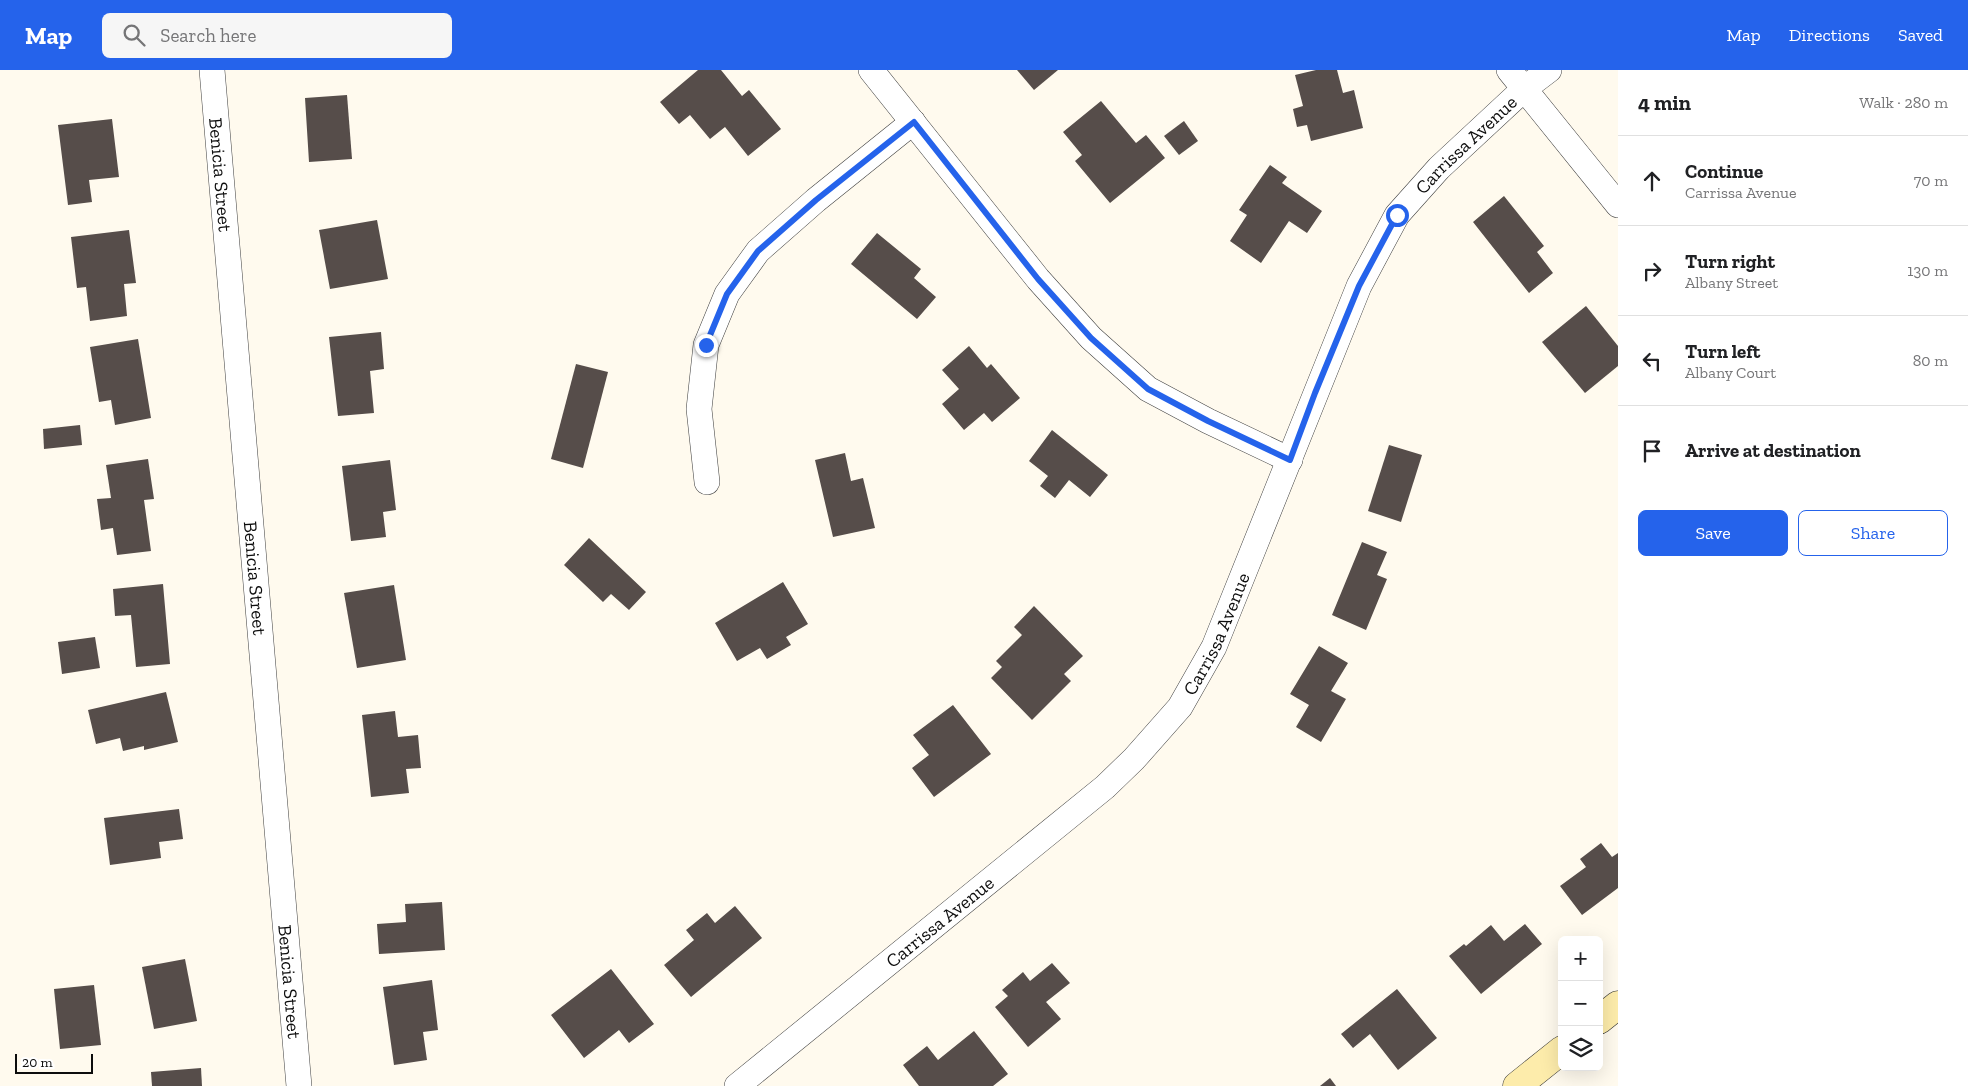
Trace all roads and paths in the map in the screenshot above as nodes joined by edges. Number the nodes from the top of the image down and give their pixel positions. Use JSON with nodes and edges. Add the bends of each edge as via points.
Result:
{"nodes":[{"id":1,"x":212,"y":70,"type":"edge"},
{"id":2,"x":872,"y":70,"type":"edge"},
{"id":3,"x":1509,"y":70,"type":"edge"},
{"id":4,"x":1548,"y":70,"type":"edge"},
{"id":5,"x":1524,"y":89,"type":"junction"},
{"id":6,"x":914,"y":122,"type":"junction"},
{"id":7,"x":1618,"y":205,"type":"edge"},
{"id":8,"x":1290,"y":460,"type":"junction"},
{"id":9,"x":707,"y":482,"type":"dead end"},
{"id":10,"x":1618,"y":1005,"type":"edge"},
{"id":11,"x":1603,"y":1017,"type":"edge"},
{"id":12,"x":1558,"y":1053,"type":"edge"},
{"id":13,"x":299,"y":1086,"type":"edge"},
{"id":14,"x":737,"y":1086,"type":"edge"},
{"id":15,"x":1517,"y":1086,"type":"edge"}],
"edges":[{"from":1,"to":13,"type":"street","name":"Benicia Street"},
{"from":2,"to":6,"type":"street"},
{"from":3,"to":5,"type":"street"},
{"from":4,"to":5,"type":"street","name":"Carrissa Avenue"},
{"from":5,"to":7,"type":"street"},
{"from":5,"to":8,"type":"street","name":"Carrissa Avenue","via":[[1439,168],[1397,215],[1359,286]]},
{"from":6,"to":8,"type":"street","via":[[1038,279],[1091,338],[1148,389]]},
{"from":6,"to":9,"type":"street","via":[[758,251],[727,294],[706,345],[699,409]]},
{"from":8,"to":14,"type":"street","name":"Carrissa Avenue","via":[[1214,647],[1180,707],[1167,722],[1105,787]]},
{"from":10,"to":11,"type":"street"},
{"from":12,"to":15,"type":"street"}]}
